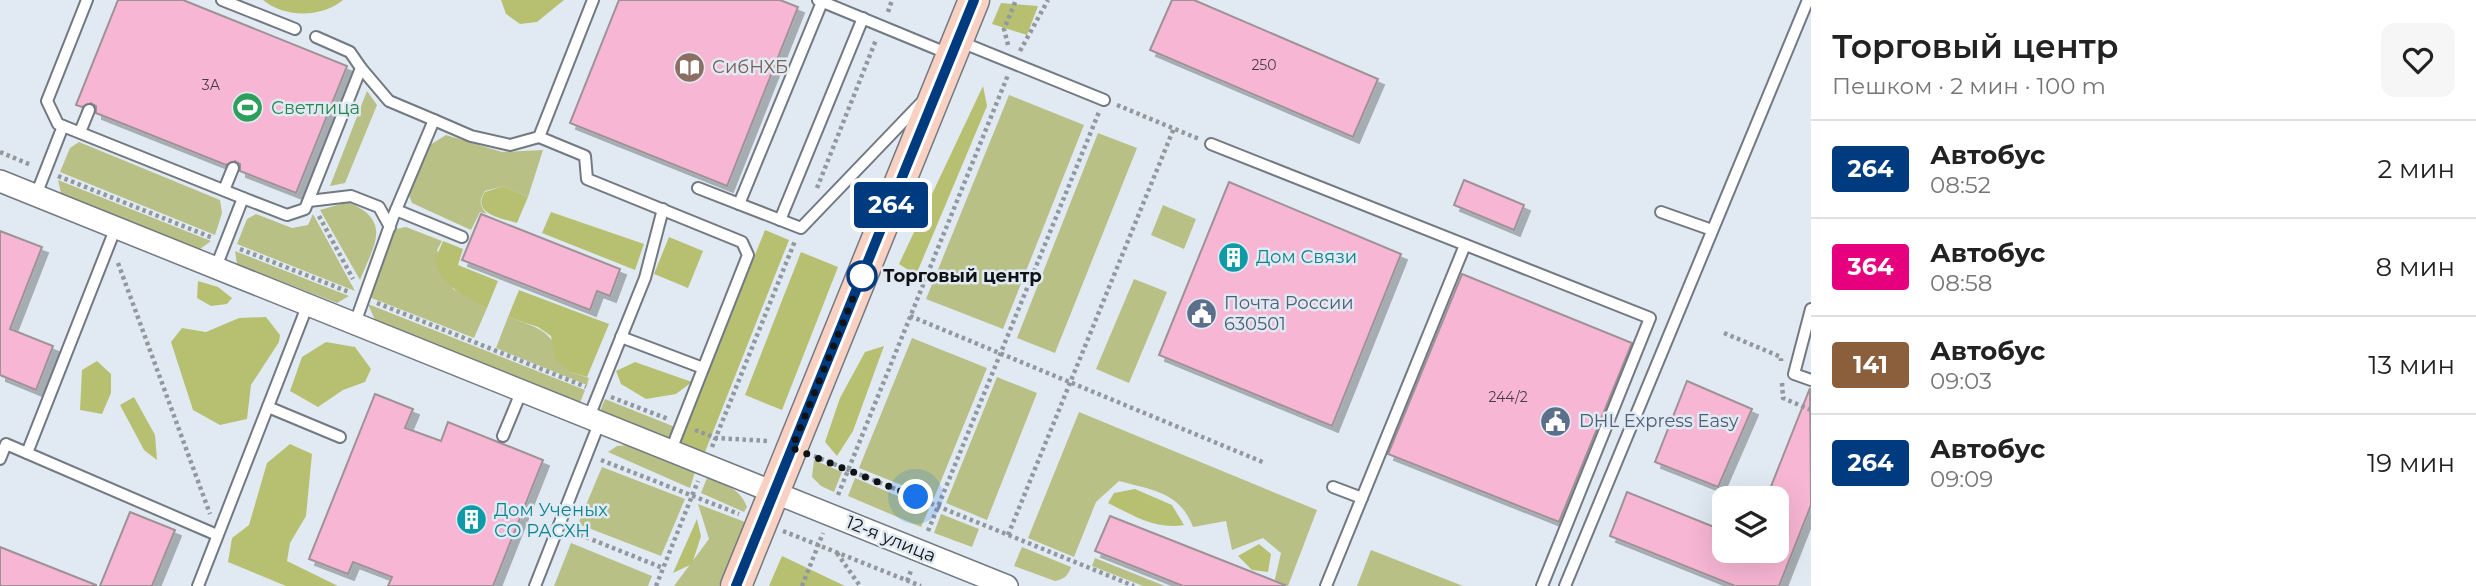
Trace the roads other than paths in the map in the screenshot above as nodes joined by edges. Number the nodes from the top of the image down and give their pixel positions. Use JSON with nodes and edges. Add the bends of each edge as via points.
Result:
{"nodes":[{"id":1,"x":88,"y":0,"type":"edge"},
{"id":2,"x":222,"y":0,"type":"edge"},
{"id":3,"x":593,"y":0,"type":"edge"},
{"id":4,"x":974,"y":0,"type":"edge"},
{"id":5,"x":1808,"y":0,"type":"edge"},
{"id":6,"x":820,"y":1,"type":"edge"},
{"id":7,"x":863,"y":18,"type":"junction"},
{"id":8,"x":295,"y":29,"type":"dead end"},
{"id":9,"x":316,"y":37,"type":"dead end"},
{"id":10,"x":954,"y":48,"type":"junction"},
{"id":11,"x":361,"y":68,"type":"junction"},
{"id":12,"x":940,"y":84,"type":"junction"},
{"id":13,"x":1104,"y":100,"type":"road end"},
{"id":14,"x":89,"y":110,"type":"dead end"},
{"id":15,"x":434,"y":120,"type":"junction"},
{"id":16,"x":63,"y":126,"type":"junction"},
{"id":17,"x":80,"y":132,"type":"junction"},
{"id":18,"x":539,"y":137,"type":"junction"},
{"id":19,"x":1212,"y":144,"type":"road end"},
{"id":20,"x":233,"y":168,"type":"dead end"},
{"id":21,"x":0,"y":181,"type":"edge"},
{"id":22,"x":698,"y":188,"type":"dead end"},
{"id":23,"x":224,"y":190,"type":"junction"},
{"id":24,"x":36,"y":195,"type":"junction"},
{"id":25,"x":243,"y":198,"type":"junction"},
{"id":26,"x":309,"y":201,"type":"junction"},
{"id":27,"x":739,"y":204,"type":"junction"},
{"id":28,"x":663,"y":209,"type":"junction"},
{"id":29,"x":396,"y":210,"type":"junction"},
{"id":30,"x":1661,"y":212,"type":"dead end"},
{"id":31,"x":780,"y":220,"type":"junction"},
{"id":32,"x":390,"y":227,"type":"junction"},
{"id":33,"x":1712,"y":230,"type":"junction"},
{"id":34,"x":113,"y":235,"type":"junction"},
{"id":35,"x":462,"y":237,"type":"dead end"},
{"id":36,"x":1465,"y":245,"type":"junction"},
{"id":37,"x":216,"y":267,"type":"junction"},
{"id":38,"x":308,"y":304,"type":"junction"},
{"id":39,"x":1811,"y":309,"type":"edge"},
{"id":40,"x":355,"y":323,"type":"junction"},
{"id":41,"x":621,"y":337,"type":"junction"},
{"id":42,"x":703,"y":368,"type":"junction"},
{"id":43,"x":1811,"y":380,"type":"edge"},
{"id":44,"x":522,"y":390,"type":"junction"},
{"id":45,"x":268,"y":407,"type":"junction"},
{"id":46,"x":594,"y":419,"type":"junction"},
{"id":47,"x":503,"y":436,"type":"dead end"},
{"id":48,"x":340,"y":437,"type":"dead end"},
{"id":49,"x":671,"y":450,"type":"junction"},
{"id":50,"x":27,"y":453,"type":"junction"},
{"id":51,"x":0,"y":459,"type":"edge"},
{"id":52,"x":1333,"y":487,"type":"dead end"},
{"id":53,"x":775,"y":492,"type":"junction"},
{"id":54,"x":1362,"y":498,"type":"junction"},
{"id":55,"x":217,"y":535,"type":"junction"},
{"id":56,"x":198,"y":586,"type":"edge"},
{"id":57,"x":535,"y":586,"type":"edge"},
{"id":58,"x":736,"y":586,"type":"edge"},
{"id":59,"x":1007,"y":586,"type":"edge"},
{"id":60,"x":1326,"y":586,"type":"edge"},
{"id":61,"x":1542,"y":586,"type":"edge"},
{"id":62,"x":1565,"y":586,"type":"edge"}],
"edges":[{"from":1,"to":16,"type":"lane","via":[[47,101]]},
{"from":2,"to":8,"type":"lane"},
{"from":3,"to":18,"type":"lane"},
{"from":4,"to":10,"type":"main road"},
{"from":5,"to":33,"type":"lane"},
{"from":6,"to":7,"type":"lane"},
{"from":6,"to":27,"type":"lane"},
{"from":7,"to":10,"type":"lane"},
{"from":7,"to":31,"type":"lane"},
{"from":9,"to":11,"type":"lane","via":[[350,52]]},
{"from":10,"to":12,"type":"main road"},
{"from":10,"to":13,"type":"lane","via":[[1014,62]]},
{"from":11,"to":15,"type":"lane","via":[[389,101]]},
{"from":11,"to":26,"type":"lane"},
{"from":12,"to":31,"type":"lane","via":[[801,228]]},
{"from":12,"to":53,"type":"main road"},
{"from":14,"to":17,"type":"lane"},
{"from":15,"to":18,"type":"lane","via":[[471,136],[510,145]]},
{"from":15,"to":29,"type":"lane"},
{"from":16,"to":17,"type":"lane"},
{"from":16,"to":24,"type":"lane"},
{"from":17,"to":23,"type":"lane"},
{"from":18,"to":28,"type":"lane","via":[[585,156],[587,178]]},
{"from":19,"to":36,"type":"lane"},
{"from":20,"to":23,"type":"lane"},
{"from":21,"to":24,"type":"street","name":"12-я улица"},
{"from":22,"to":27,"type":"lane"},
{"from":23,"to":25,"type":"lane"},
{"from":24,"to":34,"type":"street","name":"12-я улица"},
{"from":25,"to":26,"type":"lane","via":[[287,215],[306,209]]},
{"from":25,"to":37,"type":"lane"},
{"from":26,"to":32,"type":"lane","via":[[351,197],[379,207]]},
{"from":27,"to":31,"type":"lane"},
{"from":28,"to":41,"type":"lane","via":[[645,278]]},
{"from":28,"to":42,"type":"lane","via":[[741,242],[748,255]]},
{"from":29,"to":32,"type":"lane"},
{"from":29,"to":35,"type":"lane"},
{"from":30,"to":33,"type":"lane"},
{"from":32,"to":40,"type":"lane"},
{"from":33,"to":62,"type":"lane"},
{"from":34,"to":37,"type":"street","name":"12-я улица"},
{"from":34,"to":50,"type":"lane"},
{"from":36,"to":54,"type":"lane"},
{"from":36,"to":61,"type":"lane","via":[[1650,318]]},
{"from":37,"to":38,"type":"street","name":"12-я улица"},
{"from":38,"to":40,"type":"street","name":"12-я улица"},
{"from":38,"to":45,"type":"lane"},
{"from":39,"to":43,"type":"lane","via":[[1794,374]]},
{"from":40,"to":44,"type":"street","name":"12-я улица"},
{"from":41,"to":42,"type":"lane"},
{"from":41,"to":46,"type":"lane"},
{"from":42,"to":49,"type":"lane"},
{"from":44,"to":46,"type":"street","name":"12-я улица"},
{"from":44,"to":47,"type":"lane"},
{"from":45,"to":48,"type":"lane"},
{"from":45,"to":55,"type":"lane"},
{"from":46,"to":49,"type":"street","name":"12-я улица"},
{"from":46,"to":57,"type":"lane"},
{"from":49,"to":53,"type":"street","name":"12-я улица"},
{"from":50,"to":51,"type":"lane","via":[[6,444]]},
{"from":50,"to":55,"type":"lane"},
{"from":52,"to":54,"type":"lane"},
{"from":53,"to":58,"type":"main road"},
{"from":53,"to":59,"type":"street","name":"12-я улица"},
{"from":54,"to":60,"type":"lane"},
{"from":55,"to":56,"type":"lane"}]}
